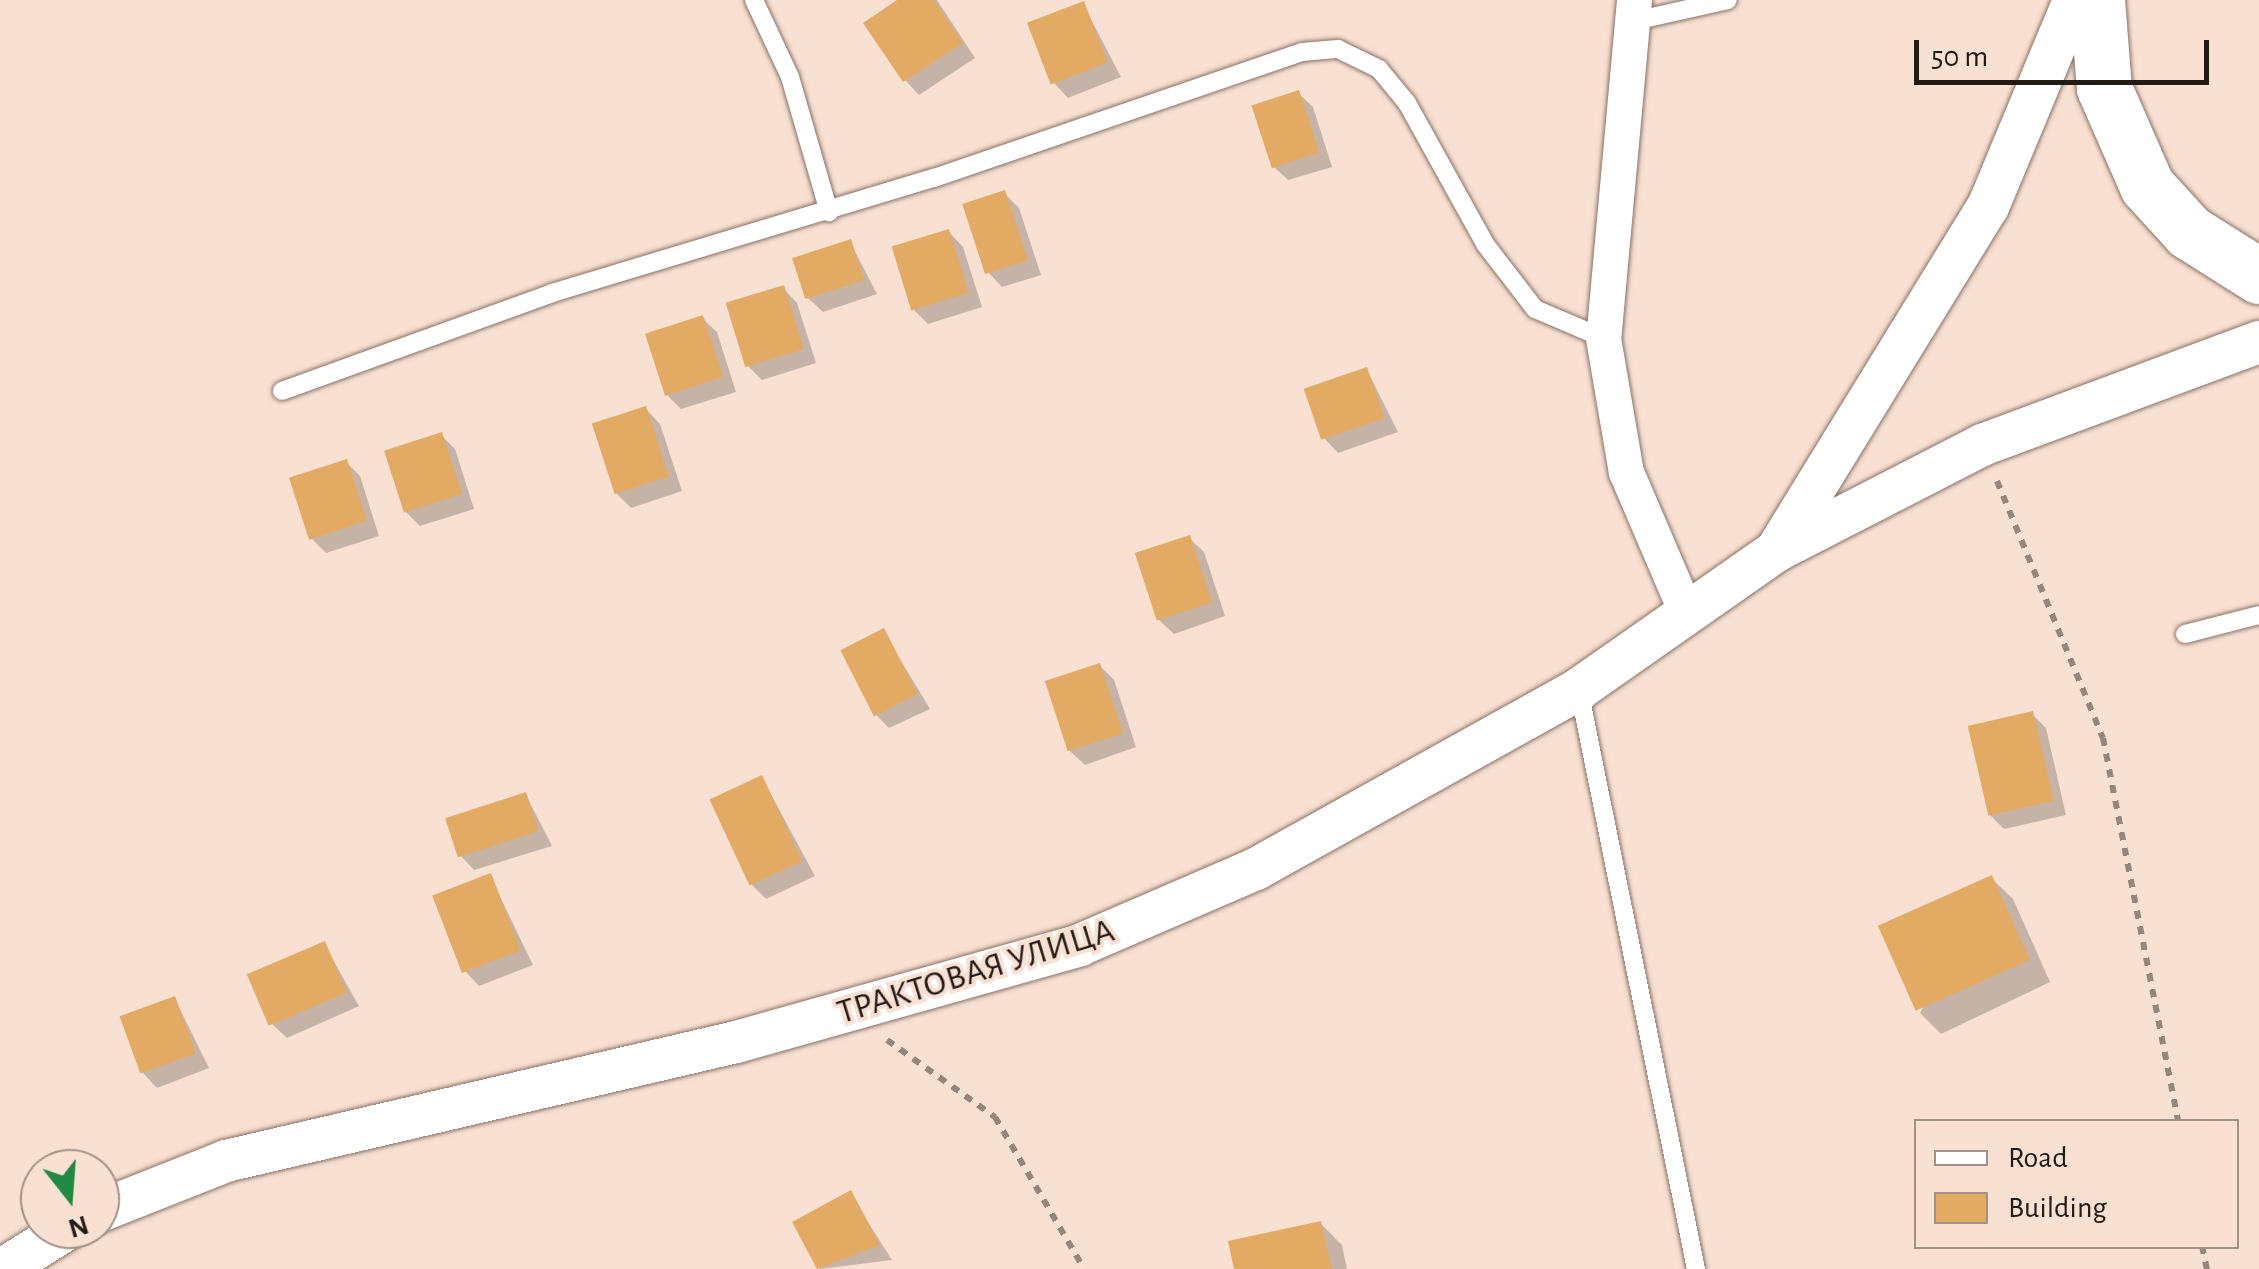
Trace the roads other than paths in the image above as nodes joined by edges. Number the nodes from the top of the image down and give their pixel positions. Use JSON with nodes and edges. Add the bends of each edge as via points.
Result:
{"nodes":[{"id":1,"x":754,"y":0,"type":"edge"},
{"id":2,"x":1728,"y":0,"type":"edge"},
{"id":3,"x":2074,"y":0,"type":"edge"},
{"id":4,"x":2096,"y":0,"type":"edge"},
{"id":5,"x":1634,"y":11,"type":"edge"},
{"id":6,"x":829,"y":212,"type":"junction"},
{"id":7,"x":2259,"y":276,"type":"edge"},
{"id":8,"x":1603,"y":338,"type":"junction"},
{"id":9,"x":2259,"y":342,"type":"edge"},
{"id":10,"x":282,"y":392,"type":"dead end"},
{"id":11,"x":1776,"y":552,"type":"junction"},
{"id":12,"x":1687,"y":614,"type":"junction"},
{"id":13,"x":2259,"y":615,"type":"edge"},
{"id":14,"x":2185,"y":634,"type":"dead end"},
{"id":15,"x":1579,"y":689,"type":"junction"},
{"id":16,"x":120,"y":1203,"type":"edge"},
{"id":17,"x":34,"y":1249,"type":"edge"},
{"id":18,"x":3,"y":1269,"type":"edge"},
{"id":19,"x":1696,"y":1269,"type":"edge"}],
"edges":[{"from":1,"to":6,"type":"lane","via":[[790,78]]},
{"from":2,"to":5,"type":"lane"},
{"from":3,"to":11,"type":"street","via":[[1988,207]]},
{"from":4,"to":7,"type":"highway","via":[[2104,88],[2147,186],[2189,232]]},
{"from":5,"to":8,"type":"street"},
{"from":6,"to":8,"type":"lane","via":[[1302,52],[1338,49],[1379,69],[1407,103],[1485,244],[1535,309]]},
{"from":6,"to":10,"type":"lane","via":[[552,293]]},
{"from":8,"to":12,"type":"street","via":[[1626,472]]},
{"from":9,"to":11,"type":"street","name":"ТРАКТОВАЯ УЛИЦА","via":[[1982,445]]},
{"from":11,"to":12,"type":"street","name":"ТРАКТОВАЯ УЛИЦА"},
{"from":12,"to":15,"type":"street","name":"ТРАКТОВАЯ УЛИЦА"},
{"from":13,"to":14,"type":"lane"},
{"from":15,"to":16,"type":"street","name":"ТРАКТОВАЯ УЛИЦА","via":[[1256,869],[1080,945],[850,1013],[226,1161]]},
{"from":15,"to":19,"type":"lane"},
{"from":17,"to":18,"type":"street"}]}
